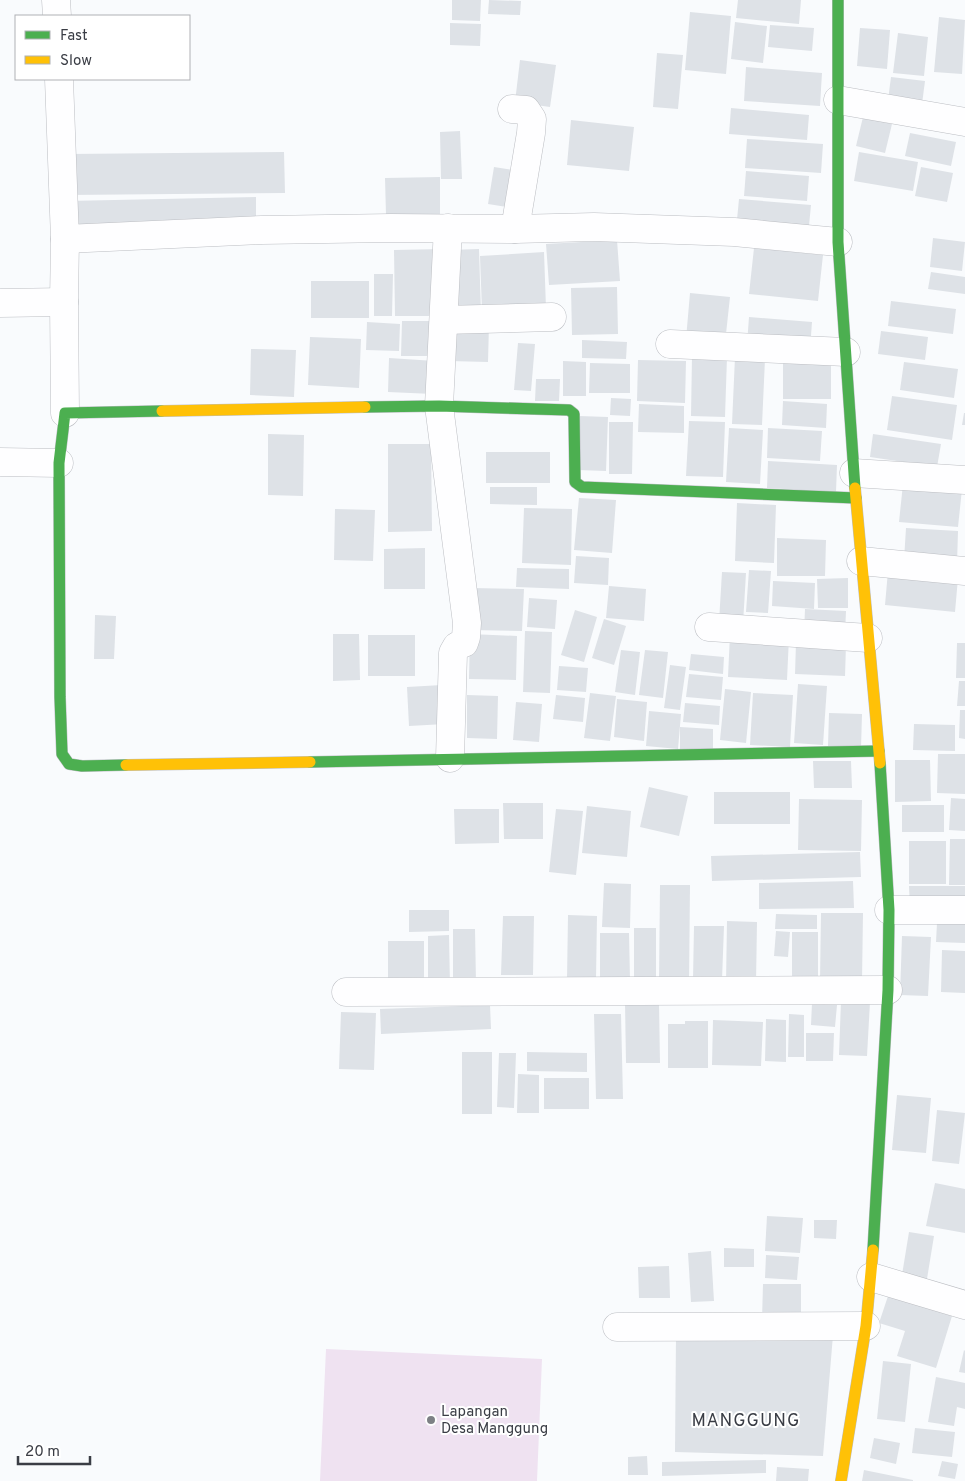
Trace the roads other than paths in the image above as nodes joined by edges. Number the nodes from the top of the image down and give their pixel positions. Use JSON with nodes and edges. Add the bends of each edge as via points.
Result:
{"nodes":[{"id":1,"x":56,"y":0,"type":"edge"},
{"id":2,"x":838,"y":0,"type":"edge"},
{"id":3,"x":57,"y":15,"type":"edge"},
{"id":4,"x":59,"y":80,"type":"edge"},
{"id":5,"x":838,"y":100,"type":"junction"},
{"id":6,"x":512,"y":109,"type":"dead end"},
{"id":7,"x":965,"y":122,"type":"edge"},
{"id":8,"x":448,"y":228,"type":"junction"},
{"id":9,"x":515,"y":229,"type":"junction"},
{"id":10,"x":65,"y":239,"type":"junction"},
{"id":11,"x":838,"y":242,"type":"junction"},
{"id":12,"x":64,"y":302,"type":"junction"},
{"id":13,"x":0,"y":303,"type":"edge"},
{"id":14,"x":552,"y":317,"type":"dead end"},
{"id":15,"x":444,"y":320,"type":"junction"},
{"id":16,"x":670,"y":344,"type":"dead end"},
{"id":17,"x":846,"y":352,"type":"junction"},
{"id":18,"x":439,"y":406,"type":"junction"},
{"id":19,"x":65,"y":413,"type":"junction"},
{"id":20,"x":0,"y":462,"type":"edge"},
{"id":21,"x":59,"y":463,"type":"junction"},
{"id":22,"x":965,"y":480,"type":"edge"},
{"id":23,"x":855,"y":486,"type":"junction"},
{"id":24,"x":861,"y":560,"type":"junction"},
{"id":25,"x":965,"y":571,"type":"edge"},
{"id":26,"x":709,"y":627,"type":"dead end"},
{"id":27,"x":868,"y":638,"type":"junction"},
{"id":28,"x":879,"y":751,"type":"junction"},
{"id":29,"x":450,"y":758,"type":"junction"},
{"id":30,"x":889,"y":910,"type":"junction"},
{"id":31,"x":965,"y":910,"type":"edge"},
{"id":32,"x":888,"y":990,"type":"junction"},
{"id":33,"x":346,"y":992,"type":"dead end"},
{"id":34,"x":871,"y":1277,"type":"junction"},
{"id":35,"x":965,"y":1305,"type":"edge"},
{"id":36,"x":866,"y":1326,"type":"junction"},
{"id":37,"x":617,"y":1327,"type":"dead end"},
{"id":38,"x":841,"y":1481,"type":"edge"}],
"edges":[{"from":1,"to":3,"type":"street"},
{"from":2,"to":5,"type":"street"},
{"from":4,"to":10,"type":"street"},
{"from":5,"to":7,"type":"street"},
{"from":5,"to":11,"type":"street"},
{"from":6,"to":9,"type":"street","via":[[526,110],[532,119]]},
{"from":8,"to":9,"type":"street"},
{"from":8,"to":10,"type":"street","via":[[262,230]]},
{"from":8,"to":15,"type":"street"},
{"from":9,"to":11,"type":"street","via":[[594,227],[734,232]]},
{"from":10,"to":12,"type":"street"},
{"from":11,"to":17,"type":"street"},
{"from":12,"to":13,"type":"street"},
{"from":12,"to":19,"type":"street"},
{"from":14,"to":15,"type":"street"},
{"from":15,"to":18,"type":"street"},
{"from":16,"to":17,"type":"street"},
{"from":17,"to":23,"type":"street"},
{"from":18,"to":19,"type":"street"},
{"from":18,"to":23,"type":"street","via":[[569,410],[574,414],[575,482],[582,487]]},
{"from":18,"to":29,"type":"street","via":[[467,623],[464,643],[453,653]]},
{"from":19,"to":21,"type":"street"},
{"from":20,"to":21,"type":"street"},
{"from":21,"to":29,"type":"street","via":[[60,697],[62,754],[69,764]]},
{"from":22,"to":23,"type":"street"},
{"from":23,"to":24,"type":"street"},
{"from":24,"to":25,"type":"street"},
{"from":24,"to":27,"type":"street"},
{"from":26,"to":27,"type":"street"},
{"from":27,"to":28,"type":"street"},
{"from":28,"to":29,"type":"street"},
{"from":28,"to":30,"type":"street"},
{"from":30,"to":31,"type":"street"},
{"from":30,"to":32,"type":"street"},
{"from":32,"to":33,"type":"street"},
{"from":32,"to":34,"type":"street"},
{"from":34,"to":35,"type":"street"},
{"from":34,"to":36,"type":"street"},
{"from":36,"to":37,"type":"street"},
{"from":36,"to":38,"type":"street"}]}
